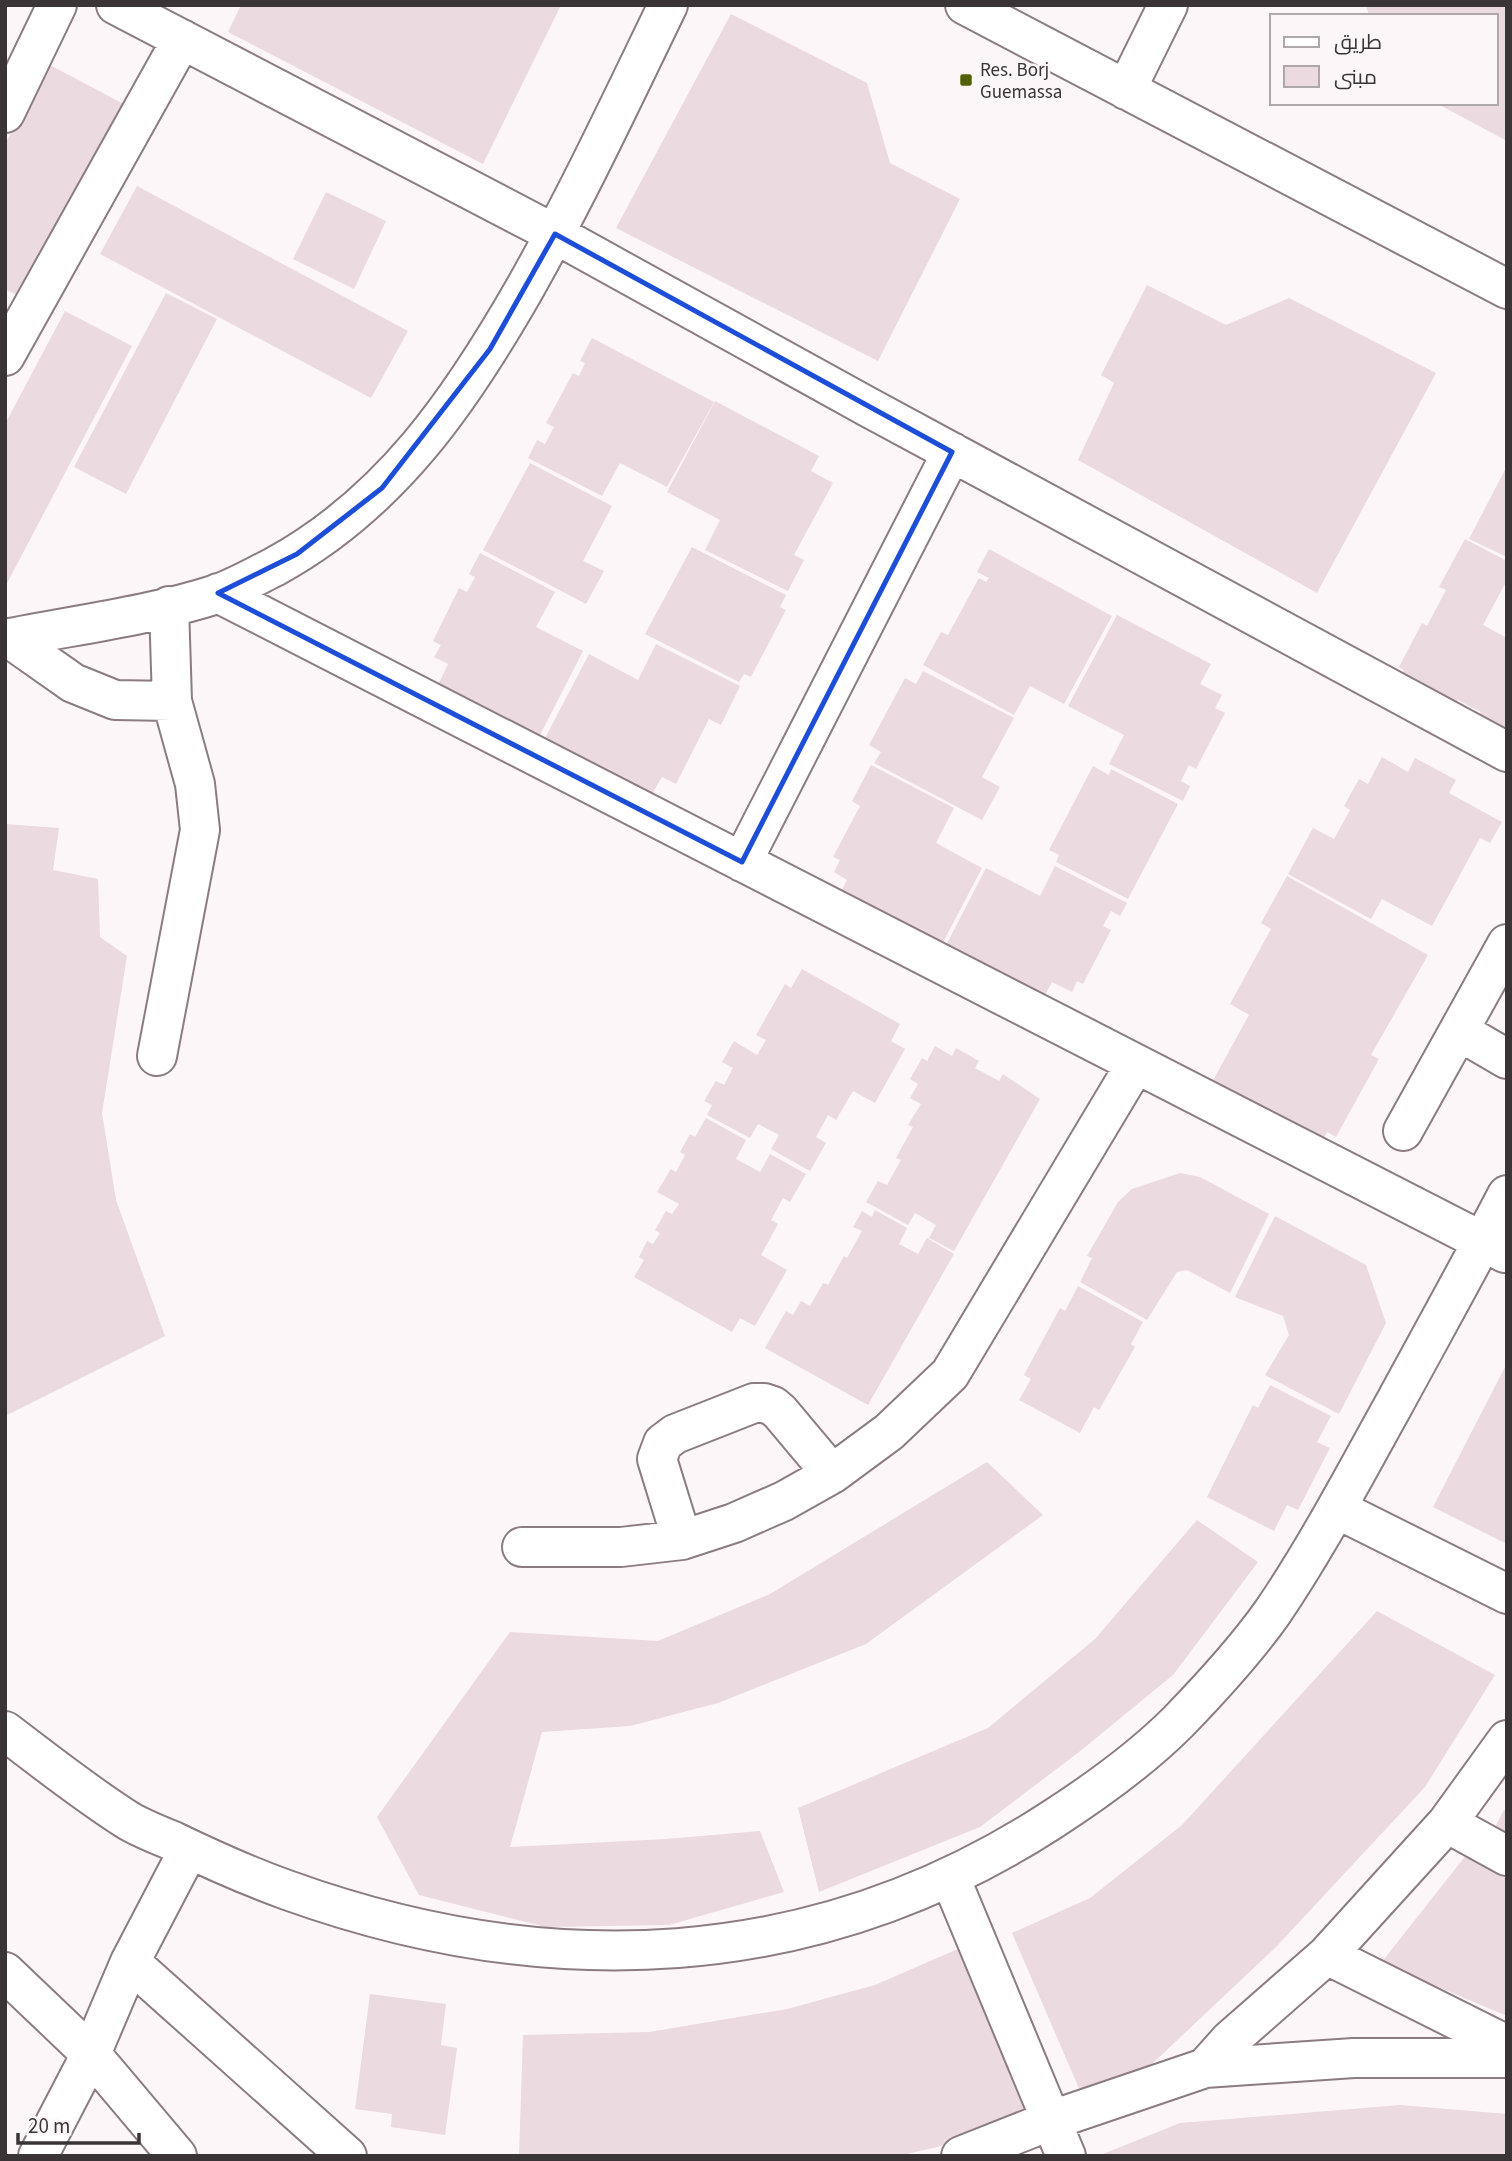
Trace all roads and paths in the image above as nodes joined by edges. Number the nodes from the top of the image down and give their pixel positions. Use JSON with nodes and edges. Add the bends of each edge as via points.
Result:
{"nodes":[{"id":1,"x":57,"y":5,"type":"edge"},
{"id":2,"x":116,"y":5,"type":"edge"},
{"id":3,"x":668,"y":5,"type":"edge"},
{"id":4,"x":965,"y":5,"type":"edge"},
{"id":5,"x":1168,"y":5,"type":"edge"},
{"id":6,"x":169,"y":24,"type":"edge"},
{"id":7,"x":1126,"y":90,"type":"junction"},
{"id":8,"x":5,"y":113,"type":"edge"},
{"id":9,"x":555,"y":234,"type":"junction"},
{"id":10,"x":1505,"y":285,"type":"edge"},
{"id":11,"x":5,"y":356,"type":"edge"},
{"id":12,"x":952,"y":452,"type":"junction"},
{"id":13,"x":218,"y":593,"type":"junction"},
{"id":14,"x":169,"y":606,"type":"junction"},
{"id":15,"x":7,"y":638,"type":"edge"},
{"id":16,"x":172,"y":701,"type":"junction"},
{"id":17,"x":1507,"y":752,"type":"edge"},
{"id":18,"x":741,"y":862,"type":"junction"},
{"id":19,"x":1507,"y":944,"type":"edge"},
{"id":20,"x":1459,"y":1031,"type":"junction"},
{"id":21,"x":158,"y":1056,"type":"dead end"},
{"id":22,"x":1507,"y":1059,"type":"edge"},
{"id":23,"x":1135,"y":1065,"type":"junction"},
{"id":24,"x":1403,"y":1131,"type":"dead end"},
{"id":25,"x":1507,"y":1195,"type":"edge"},
{"id":26,"x":1495,"y":1248,"type":"edge"},
{"id":27,"x":832,"y":1474,"type":"junction"},
{"id":28,"x":1337,"y":1509,"type":"junction"},
{"id":29,"x":682,"y":1540,"type":"junction"},
{"id":30,"x":522,"y":1547,"type":"dead end"},
{"id":31,"x":1507,"y":1594,"type":"edge"},
{"id":32,"x":5,"y":1731,"type":"edge"},
{"id":33,"x":1507,"y":1740,"type":"edge"},
{"id":34,"x":1447,"y":1823,"type":"junction"},
{"id":35,"x":189,"y":1849,"type":"junction"},
{"id":36,"x":1507,"y":1856,"type":"edge"},
{"id":37,"x":950,"y":1877,"type":"junction"},
{"id":38,"x":1327,"y":1955,"type":"junction"},
{"id":39,"x":130,"y":1962,"type":"junction"},
{"id":40,"x":5,"y":1972,"type":"edge"},
{"id":41,"x":1507,"y":2045,"type":"edge"},
{"id":42,"x":91,"y":2054,"type":"junction"},
{"id":43,"x":1507,"y":2057,"type":"edge"},
{"id":44,"x":1205,"y":2068,"type":"junction"},
{"id":45,"x":1052,"y":2120,"type":"junction"},
{"id":46,"x":38,"y":2156,"type":"edge"},
{"id":47,"x":177,"y":2156,"type":"edge"},
{"id":48,"x":347,"y":2156,"type":"edge"},
{"id":49,"x":961,"y":2156,"type":"edge"},
{"id":50,"x":1066,"y":2156,"type":"edge"}],
"edges":[{"from":1,"to":8,"type":"street"},
{"from":2,"to":6,"type":"street"},
{"from":3,"to":9,"type":"street"},
{"from":4,"to":7,"type":"street"},
{"from":5,"to":7,"type":"street"},
{"from":6,"to":9,"type":"street"},
{"from":6,"to":11,"type":"street"},
{"from":7,"to":10,"type":"street"},
{"from":9,"to":12,"type":"street"},
{"from":9,"to":13,"type":"street","via":[[490,349],[382,488],[297,554]]},
{"from":12,"to":17,"type":"street"},
{"from":12,"to":18,"type":"street"},
{"from":13,"to":14,"type":"street"},
{"from":13,"to":18,"type":"street"},
{"from":14,"to":15,"type":"street"},
{"from":14,"to":16,"type":"street"},
{"from":15,"to":16,"type":"street","via":[[73,683],[104,696]]},
{"from":16,"to":21,"type":"street","via":[[195,784],[200,830]]},
{"from":18,"to":23,"type":"street"},
{"from":19,"to":20,"type":"street"},
{"from":20,"to":22,"type":"street"},
{"from":20,"to":24,"type":"street"},
{"from":23,"to":26,"type":"street"},
{"from":23,"to":27,"type":"street","via":[[950,1374],[890,1432]]},
{"from":25,"to":26,"type":"street"},
{"from":26,"to":28,"type":"street"},
{"from":27,"to":29,"type":"street","via":[[784,1501]]},
{"from":27,"to":29,"type":"street","via":[[780,1412],[764,1403],[675,1434],[663,1443],[657,1460]]},
{"from":28,"to":31,"type":"street"},
{"from":28,"to":37,"type":"street","via":[[1268,1618],[1176,1724],[1086,1798]]},
{"from":29,"to":30,"type":"street","via":[[621,1547]]},
{"from":32,"to":35,"type":"street","via":[[132,1822]]},
{"from":33,"to":34,"type":"street"},
{"from":34,"to":36,"type":"street"},
{"from":34,"to":38,"type":"street"},
{"from":35,"to":37,"type":"street","via":[[343,1910],[429,1932],[530,1947],[632,1951],[707,1947],[799,1931]]},
{"from":35,"to":39,"type":"street"},
{"from":37,"to":45,"type":"street"},
{"from":38,"to":41,"type":"street"},
{"from":38,"to":44,"type":"street","via":[[1230,2040]]},
{"from":39,"to":42,"type":"street"},
{"from":39,"to":48,"type":"street"},
{"from":40,"to":42,"type":"street"},
{"from":42,"to":46,"type":"street"},
{"from":42,"to":47,"type":"street"},
{"from":43,"to":44,"type":"street","via":[[1354,2058]]},
{"from":44,"to":45,"type":"street"},
{"from":45,"to":49,"type":"street"},
{"from":45,"to":50,"type":"street"}]}
